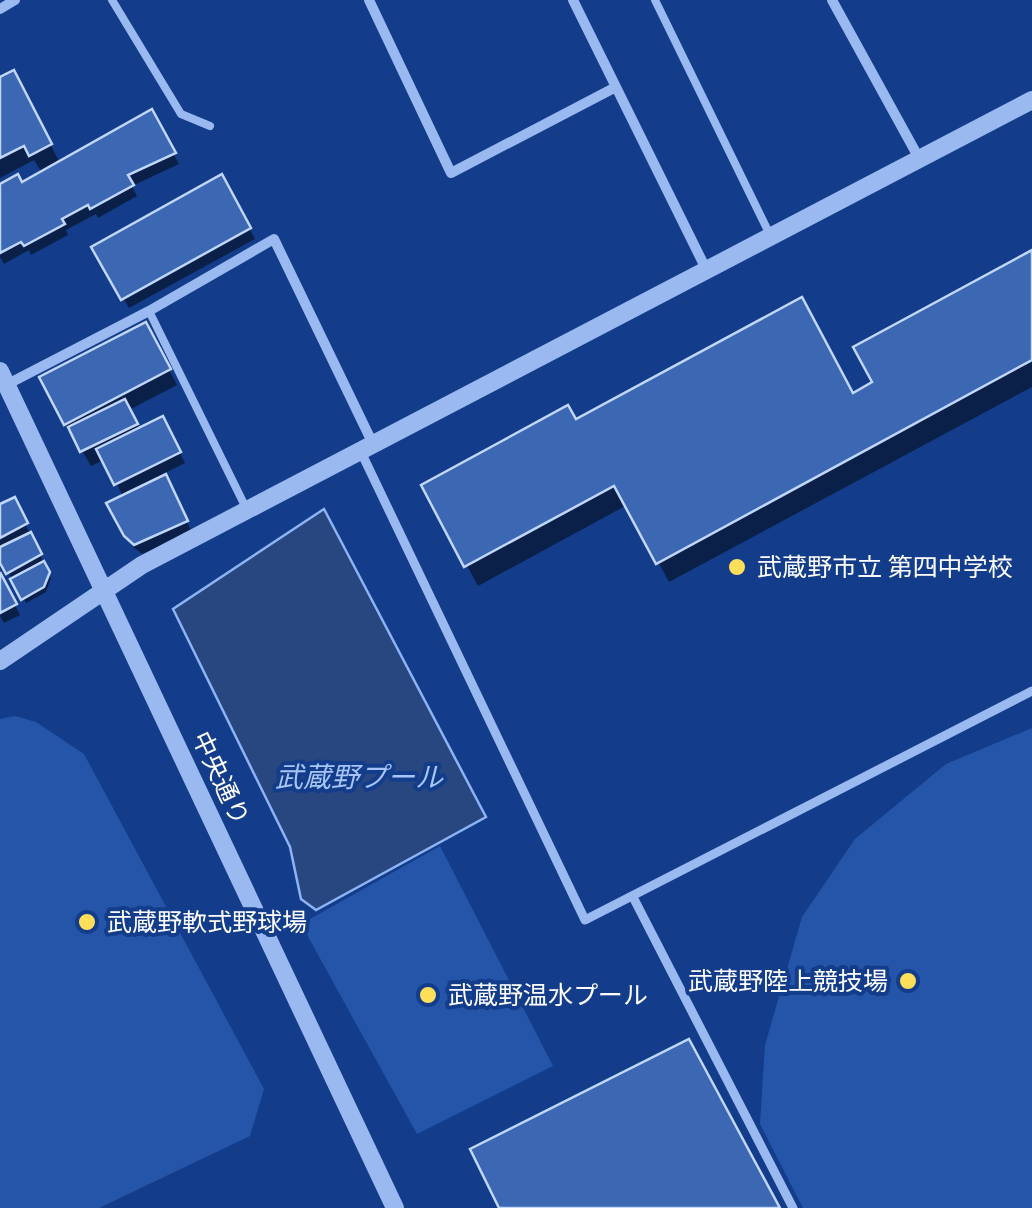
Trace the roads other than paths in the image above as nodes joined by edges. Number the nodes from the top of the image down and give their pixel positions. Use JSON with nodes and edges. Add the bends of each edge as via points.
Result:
{"nodes":[{"id":1,"x":14,"y":0,"type":"edge"},
{"id":2,"x":112,"y":0,"type":"edge"},
{"id":3,"x":370,"y":0,"type":"edge"},
{"id":4,"x":572,"y":0,"type":"edge"},
{"id":5,"x":656,"y":0,"type":"edge"},
{"id":6,"x":832,"y":0,"type":"edge"},
{"id":7,"x":0,"y":9,"type":"edge"},
{"id":8,"x":614,"y":88,"type":"junction"},
{"id":9,"x":1032,"y":100,"type":"edge"},
{"id":10,"x":210,"y":126,"type":"dead end"},
{"id":11,"x":920,"y":160,"type":"junction"},
{"id":12,"x":771,"y":237,"type":"junction"},
{"id":13,"x":707,"y":272,"type":"junction"},
{"id":14,"x":148,"y":311,"type":"junction"},
{"id":15,"x":3,"y":378,"type":"edge"},
{"id":16,"x":368,"y":449,"type":"junction"},
{"id":17,"x":247,"y":509,"type":"junction"},
{"id":18,"x":105,"y":590,"type":"junction"},
{"id":19,"x":0,"y":661,"type":"edge"},
{"id":20,"x":1032,"y":690,"type":"edge"},
{"id":21,"x":633,"y":897,"type":"junction"},
{"id":22,"x":394,"y":1208,"type":"edge"},
{"id":23,"x":793,"y":1208,"type":"edge"}],
"edges":[{"from":1,"to":7,"type":"street"},
{"from":2,"to":10,"type":"lane","via":[[180,114]]},
{"from":3,"to":8,"type":"street","via":[[451,173]]},
{"from":4,"to":8,"type":"street"},
{"from":5,"to":12,"type":"lane"},
{"from":6,"to":11,"type":"street"},
{"from":8,"to":13,"type":"street"},
{"from":9,"to":11,"type":"street"},
{"from":11,"to":12,"type":"street"},
{"from":12,"to":13,"type":"street"},
{"from":13,"to":16,"type":"street"},
{"from":14,"to":15,"type":"street"},
{"from":14,"to":16,"type":"street","via":[[274,239]]},
{"from":14,"to":17,"type":"lane"},
{"from":15,"to":18,"type":"street","name":"中央通り"},
{"from":16,"to":17,"type":"street"},
{"from":16,"to":21,"type":"street","via":[[585,920]]},
{"from":17,"to":18,"type":"street"},
{"from":18,"to":19,"type":"street"},
{"from":18,"to":22,"type":"street","name":"中央通り"},
{"from":20,"to":21,"type":"street"},
{"from":21,"to":23,"type":"street"}]}
